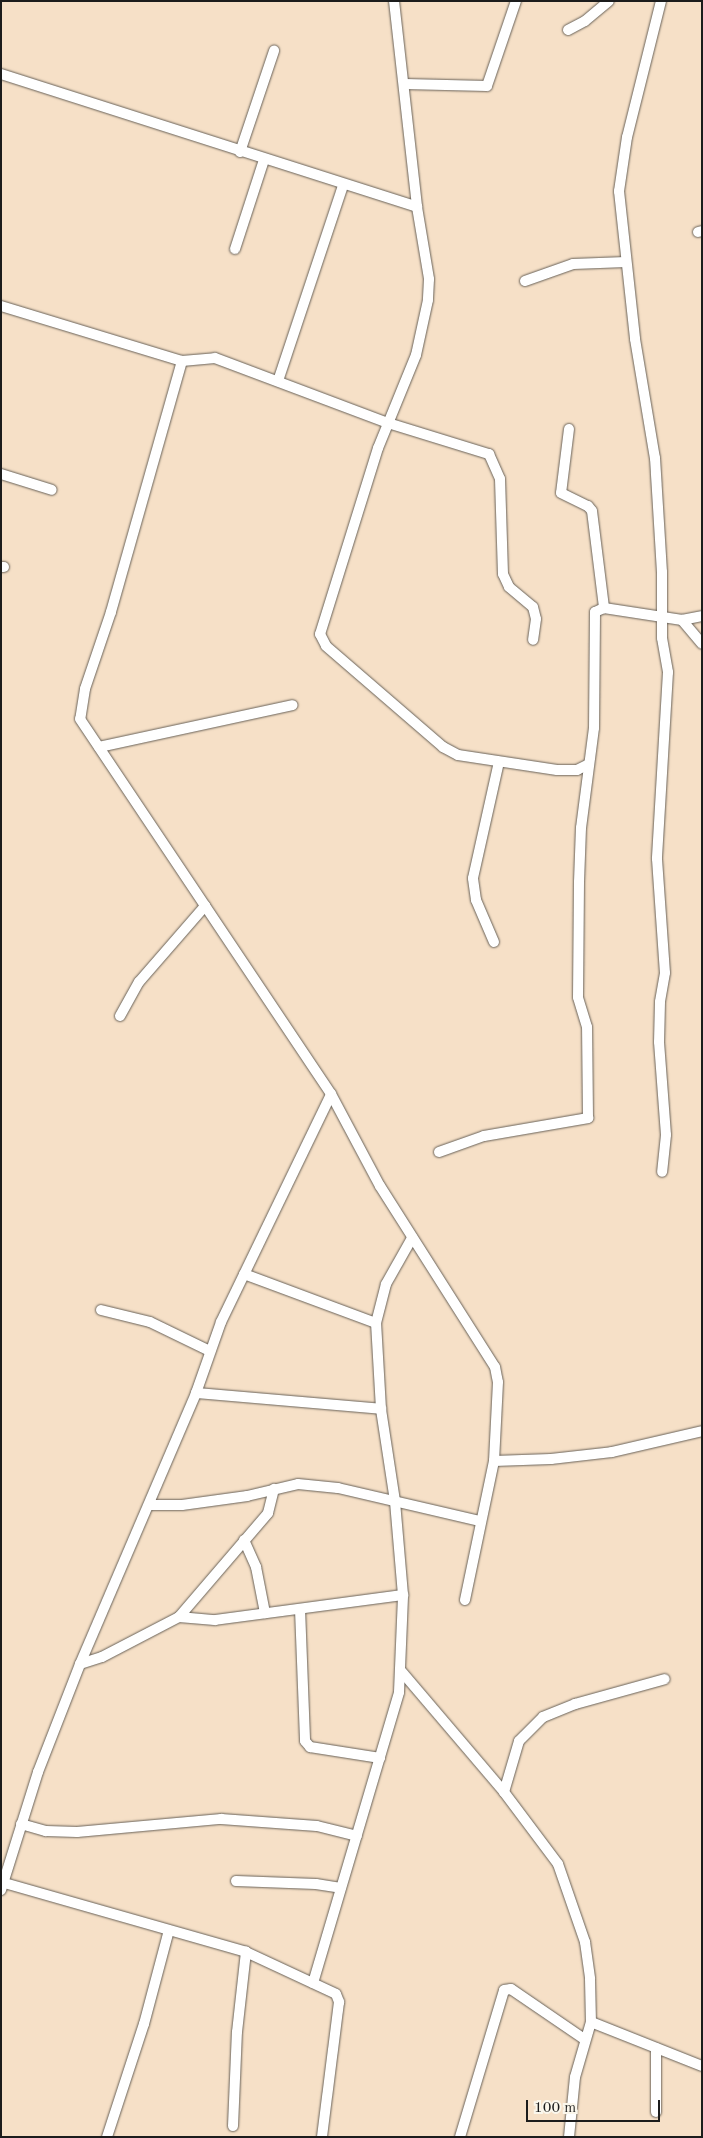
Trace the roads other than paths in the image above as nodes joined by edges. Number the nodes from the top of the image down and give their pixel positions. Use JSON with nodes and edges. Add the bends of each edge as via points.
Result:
{"nodes":[{"id":1,"x":394,"y":1,"type":"edge"},
{"id":2,"x":516,"y":1,"type":"edge"},
{"id":3,"x":609,"y":1,"type":"edge"},
{"id":4,"x":661,"y":1,"type":"edge"},
{"id":5,"x":568,"y":30,"type":"dead end"},
{"id":6,"x":274,"y":51,"type":"dead end"},
{"id":7,"x":1,"y":74,"type":"edge"},
{"id":8,"x":405,"y":84,"type":"junction"},
{"id":9,"x":240,"y":152,"type":"junction"},
{"id":10,"x":264,"y":160,"type":"junction"},
{"id":11,"x":343,"y":186,"type":"junction"},
{"id":12,"x":417,"y":207,"type":"junction"},
{"id":13,"x":235,"y":249,"type":"dead end"},
{"id":14,"x":626,"y":262,"type":"junction"},
{"id":15,"x":525,"y":281,"type":"dead end"},
{"id":16,"x":1,"y":306,"type":"edge"},
{"id":17,"x":182,"y":361,"type":"junction"},
{"id":18,"x":278,"y":381,"type":"junction"},
{"id":19,"x":388,"y":423,"type":"junction"},
{"id":20,"x":569,"y":429,"type":"dead end"},
{"id":21,"x":1,"y":474,"type":"edge"},
{"id":22,"x":52,"y":490,"type":"dead end"},
{"id":23,"x":604,"y":608,"type":"junction"},
{"id":24,"x":702,"y":616,"type":"edge"},
{"id":25,"x":663,"y":618,"type":"junction"},
{"id":26,"x":682,"y":620,"type":"junction"},
{"id":27,"x":533,"y":640,"type":"dead end"},
{"id":28,"x":702,"y":644,"type":"edge"},
{"id":29,"x":292,"y":705,"type":"dead end"},
{"id":30,"x":99,"y":747,"type":"junction"},
{"id":31,"x":499,"y":762,"type":"junction"},
{"id":32,"x":588,"y":764,"type":"junction"},
{"id":33,"x":205,"y":906,"type":"junction"},
{"id":34,"x":494,"y":942,"type":"dead end"},
{"id":35,"x":120,"y":1016,"type":"dead end"},
{"id":36,"x":330,"y":1094,"type":"junction"},
{"id":37,"x":439,"y":1152,"type":"dead end"},
{"id":38,"x":662,"y":1172,"type":"dead end"},
{"id":39,"x":412,"y":1238,"type":"junction"},
{"id":40,"x":244,"y":1274,"type":"junction"},
{"id":41,"x":101,"y":1310,"type":"dead end"},
{"id":42,"x":376,"y":1323,"type":"junction"},
{"id":43,"x":210,"y":1351,"type":"junction"},
{"id":44,"x":196,"y":1393,"type":"junction"},
{"id":45,"x":381,"y":1408,"type":"junction"},
{"id":46,"x":702,"y":1431,"type":"edge"},
{"id":47,"x":494,"y":1461,"type":"junction"},
{"id":48,"x":274,"y":1489,"type":"junction"},
{"id":49,"x":395,"y":1501,"type":"junction"},
{"id":50,"x":150,"y":1505,"type":"junction"},
{"id":51,"x":480,"y":1521,"type":"junction"},
{"id":52,"x":244,"y":1540,"type":"junction"},
{"id":53,"x":402,"y":1595,"type":"junction"},
{"id":54,"x":465,"y":1600,"type":"dead end"},
{"id":55,"x":300,"y":1609,"type":"junction"},
{"id":56,"x":265,"y":1613,"type":"junction"},
{"id":57,"x":179,"y":1617,"type":"junction"},
{"id":58,"x":80,"y":1664,"type":"junction"},
{"id":59,"x":402,"y":1672,"type":"junction"},
{"id":60,"x":664,"y":1680,"type":"dead end"},
{"id":61,"x":380,"y":1758,"type":"junction"},
{"id":62,"x":504,"y":1792,"type":"junction"},
{"id":63,"x":21,"y":1824,"type":"junction"},
{"id":64,"x":357,"y":1836,"type":"junction"},
{"id":65,"x":236,"y":1881,"type":"dead end"},
{"id":66,"x":2,"y":1885,"type":"edge"},
{"id":67,"x":341,"y":1888,"type":"junction"},
{"id":68,"x":169,"y":1930,"type":"junction"},
{"id":69,"x":246,"y":1952,"type":"junction"},
{"id":70,"x":312,"y":1983,"type":"junction"},
{"id":71,"x":591,"y":2022,"type":"junction"},
{"id":72,"x":584,"y":2039,"type":"junction"},
{"id":73,"x":656,"y":2048,"type":"junction"},
{"id":74,"x":702,"y":2066,"type":"edge"},
{"id":75,"x":656,"y":2112,"type":"dead end"},
{"id":76,"x":233,"y":2126,"type":"dead end"},
{"id":77,"x":106,"y":2137,"type":"edge"},
{"id":78,"x":322,"y":2137,"type":"edge"},
{"id":79,"x":460,"y":2137,"type":"edge"},
{"id":80,"x":569,"y":2137,"type":"edge"}],
"edges":[{"from":1,"to":8,"type":"street"},
{"from":2,"to":8,"type":"street","via":[[487,86]]},
{"from":3,"to":5,"type":"street","via":[[586,21]]},
{"from":4,"to":14,"type":"street","via":[[621,164],[619,192]]},
{"from":6,"to":9,"type":"street"},
{"from":7,"to":9,"type":"street"},
{"from":8,"to":12,"type":"street"},
{"from":9,"to":10,"type":"street"},
{"from":10,"to":11,"type":"street"},
{"from":10,"to":13,"type":"street"},
{"from":11,"to":12,"type":"street"},
{"from":11,"to":18,"type":"street"},
{"from":12,"to":19,"type":"street","via":[[429,279],[426,314],[416,355]]},
{"from":14,"to":15,"type":"street","via":[[573,264]]},
{"from":14,"to":25,"type":"street","via":[[655,458]]},
{"from":16,"to":17,"type":"street"},
{"from":17,"to":18,"type":"street","via":[[215,358]]},
{"from":17,"to":30,"type":"street","via":[[111,612],[80,706],[80,719]]},
{"from":18,"to":19,"type":"street"},
{"from":19,"to":27,"type":"street","via":[[488,454],[500,479],[503,574],[509,587],[533,607],[536,619]]},
{"from":19,"to":31,"type":"street","via":[[322,621],[321,639],[443,747],[458,755]]},
{"from":20,"to":23,"type":"street","via":[[562,493],[592,511]]},
{"from":21,"to":22,"type":"street"},
{"from":23,"to":25,"type":"street"},
{"from":23,"to":32,"type":"street","via":[[595,612],[595,712]]},
{"from":24,"to":26,"type":"street"},
{"from":25,"to":26,"type":"street"},
{"from":25,"to":38,"type":"street","via":[[668,682],[657,859],[666,973],[660,1002],[658,1042],[666,1135]]},
{"from":26,"to":28,"type":"street"},
{"from":29,"to":30,"type":"street"},
{"from":30,"to":33,"type":"street"},
{"from":31,"to":32,"type":"street","via":[[564,770],[577,770]]},
{"from":31,"to":34,"type":"street","via":[[473,878],[476,900]]},
{"from":32,"to":37,"type":"street","via":[[581,828],[578,998],[587,1027],[588,1118],[484,1136]]},
{"from":33,"to":35,"type":"street","via":[[139,982]]},
{"from":33,"to":36,"type":"street"},
{"from":36,"to":39,"type":"street"},
{"from":36,"to":40,"type":"street"},
{"from":39,"to":42,"type":"street","via":[[386,1284]]},
{"from":39,"to":47,"type":"street","via":[[495,1367],[498,1382]]},
{"from":40,"to":42,"type":"street"},
{"from":40,"to":43,"type":"street"},
{"from":41,"to":43,"type":"street","via":[[150,1322]]},
{"from":42,"to":45,"type":"street"},
{"from":43,"to":44,"type":"street"},
{"from":44,"to":45,"type":"street"},
{"from":44,"to":50,"type":"street"},
{"from":45,"to":49,"type":"street"},
{"from":46,"to":47,"type":"street","via":[[612,1452]]},
{"from":47,"to":51,"type":"street"},
{"from":48,"to":49,"type":"street","via":[[298,1484]]},
{"from":48,"to":50,"type":"street","via":[[182,1505]]},
{"from":48,"to":52,"type":"street","via":[[268,1513]]},
{"from":49,"to":51,"type":"street"},
{"from":49,"to":53,"type":"street"},
{"from":50,"to":58,"type":"street"},
{"from":51,"to":54,"type":"street"},
{"from":52,"to":56,"type":"street","via":[[256,1567]]},
{"from":52,"to":57,"type":"street"},
{"from":53,"to":55,"type":"street"},
{"from":53,"to":59,"type":"street"},
{"from":55,"to":56,"type":"street"},
{"from":55,"to":61,"type":"street","via":[[305,1741],[310,1747]]},
{"from":56,"to":57,"type":"street","via":[[215,1620]]},
{"from":57,"to":58,"type":"street","via":[[102,1657]]},
{"from":58,"to":63,"type":"street"},
{"from":59,"to":61,"type":"street"},
{"from":59,"to":62,"type":"street"},
{"from":60,"to":62,"type":"street","via":[[555,1711],[533,1724],[519,1741]]},
{"from":61,"to":64,"type":"street"},
{"from":62,"to":71,"type":"street","via":[[558,1864],[586,1942]]},
{"from":63,"to":64,"type":"street","via":[[46,1831],[78,1832],[221,1819],[317,1826]]},
{"from":63,"to":66,"type":"street"},
{"from":64,"to":67,"type":"street"},
{"from":65,"to":67,"type":"street"},
{"from":66,"to":68,"type":"street"},
{"from":67,"to":70,"type":"street"},
{"from":68,"to":69,"type":"street"},
{"from":68,"to":77,"type":"street","via":[[144,2024]]},
{"from":69,"to":70,"type":"street"},
{"from":69,"to":76,"type":"street","via":[[237,2032]]},
{"from":70,"to":78,"type":"street","via":[[336,1994],[339,2002]]},
{"from":71,"to":72,"type":"street"},
{"from":71,"to":73,"type":"street"},
{"from":72,"to":79,"type":"street","via":[[511,1989],[504,1990]]},
{"from":72,"to":80,"type":"street","via":[[575,2077]]},
{"from":73,"to":74,"type":"street"},
{"from":73,"to":75,"type":"street"}]}
